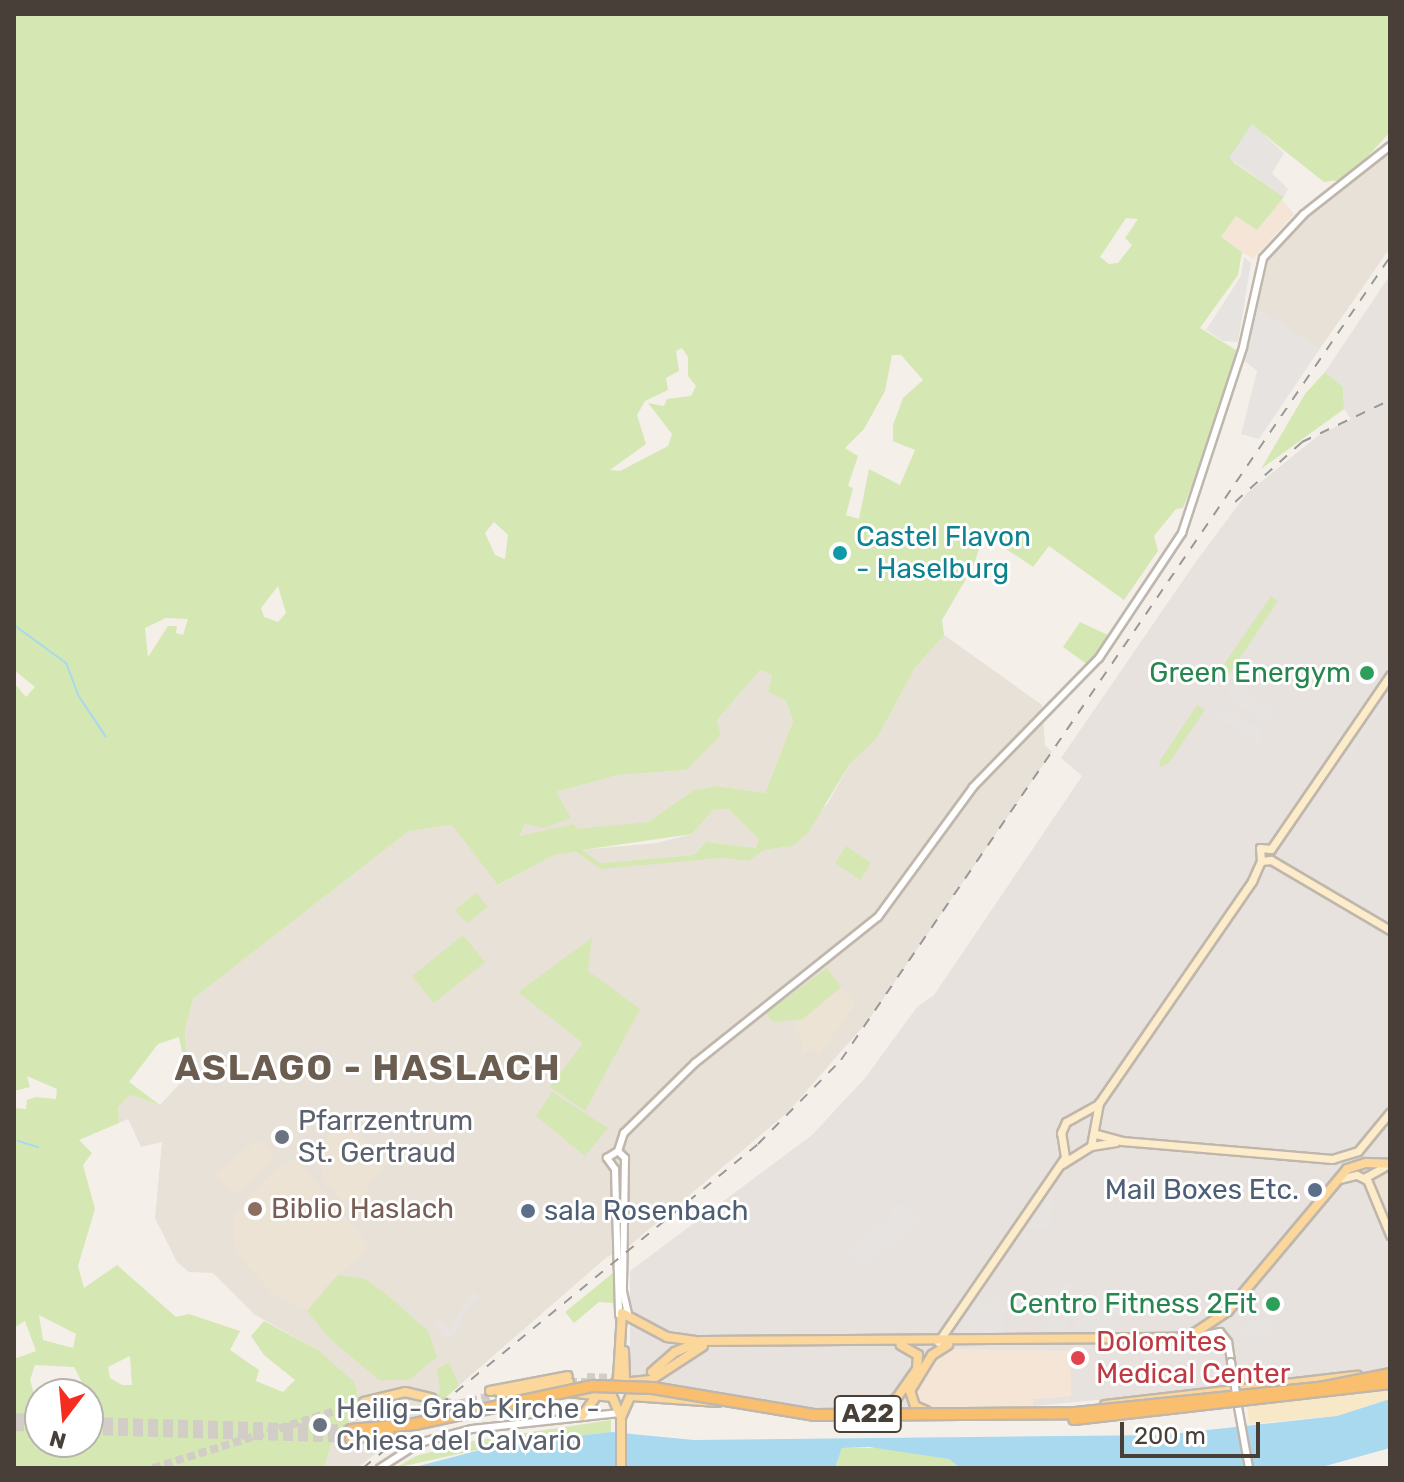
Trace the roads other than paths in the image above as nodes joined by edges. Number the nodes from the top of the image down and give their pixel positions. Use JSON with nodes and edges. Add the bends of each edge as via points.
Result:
{"nodes":[{"id":1,"x":1390,"y":146,"type":"edge"},
{"id":2,"x":1390,"y":675,"type":"edge"},
{"id":3,"x":1271,"y":849,"type":"junction"},
{"id":4,"x":1266,"y":860,"type":"junction"},
{"id":5,"x":1390,"y":930,"type":"edge"},
{"id":6,"x":1099,"y":1103,"type":"junction"},
{"id":7,"x":1390,"y":1112,"type":"edge"},
{"id":8,"x":1079,"y":1116,"type":"junction"},
{"id":9,"x":1093,"y":1124,"type":"junction"},
{"id":10,"x":1096,"y":1134,"type":"junction"},
{"id":11,"x":1122,"y":1141,"type":"junction"},
{"id":12,"x":1366,"y":1141,"type":"junction"},
{"id":13,"x":1065,"y":1145,"type":"junction"},
{"id":14,"x":1091,"y":1146,"type":"junction"},
{"id":15,"x":618,"y":1151,"type":"junction"},
{"id":16,"x":1080,"y":1151,"type":"junction"},
{"id":17,"x":1346,"y":1158,"type":"junction"},
{"id":18,"x":1332,"y":1159,"type":"junction"},
{"id":19,"x":1375,"y":1163,"type":"junction"},
{"id":20,"x":1390,"y":1166,"type":"edge"},
{"id":21,"x":618,"y":1168,"type":"junction"},
{"id":22,"x":1058,"y":1168,"type":"junction"},
{"id":23,"x":1340,"y":1168,"type":"junction"},
{"id":24,"x":1338,"y":1179,"type":"junction"},
{"id":25,"x":1367,"y":1180,"type":"junction"},
{"id":26,"x":1330,"y":1190,"type":"junction"},
{"id":27,"x":1390,"y":1235,"type":"edge"},
{"id":28,"x":625,"y":1319,"type":"junction"},
{"id":29,"x":948,"y":1328,"type":"junction"},
{"id":30,"x":667,"y":1337,"type":"junction"},
{"id":31,"x":701,"y":1341,"type":"junction"},
{"id":32,"x":1174,"y":1341,"type":"junction"},
{"id":33,"x":718,"y":1342,"type":"junction"},
{"id":34,"x":885,"y":1342,"type":"junction"},
{"id":35,"x":964,"y":1342,"type":"junction"},
{"id":36,"x":938,"y":1343,"type":"junction"},
{"id":37,"x":675,"y":1352,"type":"junction"},
{"id":38,"x":663,"y":1371,"type":"junction"},
{"id":39,"x":652,"y":1372,"type":"dead end"},
{"id":40,"x":1390,"y":1372,"type":"edge"},
{"id":41,"x":568,"y":1379,"type":"tunnel mouth"},
{"id":42,"x":625,"y":1379,"type":"junction"},
{"id":43,"x":1390,"y":1383,"type":"edge"},
{"id":44,"x":1285,"y":1386,"type":"junction"},
{"id":45,"x":668,"y":1393,"type":"junction"},
{"id":46,"x":630,"y":1397,"type":"junction"},
{"id":47,"x":431,"y":1398,"type":"tunnel mouth"},
{"id":48,"x":595,"y":1398,"type":"junction"},
{"id":49,"x":613,"y":1398,"type":"junction"},
{"id":50,"x":1174,"y":1398,"type":"junction"},
{"id":51,"x":1239,"y":1399,"type":"junction"},
{"id":52,"x":364,"y":1402,"type":"tunnel mouth"},
{"id":53,"x":875,"y":1410,"type":"junction"},
{"id":54,"x":926,"y":1411,"type":"junction"},
{"id":55,"x":582,"y":1416,"type":"junction"},
{"id":56,"x":620,"y":1417,"type":"junction"},
{"id":57,"x":380,"y":1468,"type":"edge"},
{"id":58,"x":621,"y":1468,"type":"edge"},
{"id":59,"x":1249,"y":1468,"type":"edge"}],
"edges":[{"from":1,"to":15,"type":"street","via":[[1304,214],[1263,258],[1243,347],[1182,533],[1083,675],[973,787],[878,917],[695,1063],[624,1133]]},
{"from":2,"to":3,"type":"main road"},
{"from":3,"to":4,"type":"main road"},
{"from":3,"to":4,"type":"main road","via":[[1260,848]]},
{"from":4,"to":5,"type":"main road"},
{"from":4,"to":6,"type":"main road"},
{"from":6,"to":8,"type":"main road"},
{"from":6,"to":9,"type":"main road"},
{"from":7,"to":12,"type":"main road"},
{"from":8,"to":9,"type":"main road"},
{"from":8,"to":13,"type":"main road","via":[[1062,1128]]},
{"from":9,"to":10,"type":"main road"},
{"from":10,"to":11,"type":"main road"},
{"from":10,"to":14,"type":"main road"},
{"from":11,"to":14,"type":"main road"},
{"from":11,"to":18,"type":"main road"},
{"from":12,"to":17,"type":"main road"},
{"from":12,"to":19,"type":"main road","via":[[1362,1153]]},
{"from":13,"to":16,"type":"main road"},
{"from":13,"to":22,"type":"main road"},
{"from":14,"to":16,"type":"main road"},
{"from":15,"to":21,"type":"street","via":[[625,1158]]},
{"from":15,"to":21,"type":"street","via":[[607,1158]]},
{"from":16,"to":22,"type":"main road"},
{"from":17,"to":18,"type":"main road"},
{"from":17,"to":23,"type":"main road"},
{"from":18,"to":23,"type":"main road"},
{"from":19,"to":20,"type":"main road"},
{"from":19,"to":24,"type":"main road","via":[[1353,1166]]},
{"from":20,"to":25,"type":"main road","via":[[1374,1168]]},
{"from":21,"to":28,"type":"street"},
{"from":22,"to":29,"type":"main road"},
{"from":23,"to":26,"type":"main road"},
{"from":24,"to":25,"type":"main road","via":[[1357,1175]]},
{"from":24,"to":26,"type":"main road"},
{"from":25,"to":27,"type":"main road"},
{"from":26,"to":32,"type":"main road","via":[[1228,1311],[1207,1328]]},
{"from":28,"to":30,"type":"main road"},
{"from":28,"to":42,"type":"main road"},
{"from":29,"to":35,"type":"main road","via":[[953,1338]]},
{"from":29,"to":36,"type":"main road"},
{"from":30,"to":31,"type":"main road"},
{"from":30,"to":37,"type":"main road"},
{"from":31,"to":33,"type":"main road"},
{"from":31,"to":37,"type":"main road"},
{"from":32,"to":35,"type":"main road"},
{"from":32,"to":51,"type":"street","bridge":true,"via":[[1220,1332],[1228,1342]]},
{"from":33,"to":34,"type":"main road"},
{"from":33,"to":38,"type":"main road","via":[[683,1355]]},
{"from":34,"to":36,"type":"main road"},
{"from":34,"to":53,"type":"main road","via":[[908,1347],[919,1362],[902,1393]]},
{"from":35,"to":36,"type":"main road"},
{"from":35,"to":54,"type":"main road","via":[[936,1350],[912,1386],[911,1399]]},
{"from":37,"to":39,"type":"main road"},
{"from":38,"to":42,"type":"main road","via":[[646,1382]]},
{"from":38,"to":45,"type":"main road","via":[[656,1388]]},
{"from":40,"to":43,"type":"highway","number":"A22","bridge":true,"via":[[1325,1387],[1075,1413],[814,1415],[653,1388],[593,1386],[351,1434],[418,1430],[596,1391],[657,1395],[814,1421],[1075,1419]]},
{"from":40,"to":44,"type":"main road"},
{"from":41,"to":48,"type":"main road","via":[[494,1393],[555,1389]]},
{"from":42,"to":46,"type":"main road"},
{"from":42,"to":49,"type":"main road","via":[[609,1387]]},
{"from":44,"to":50,"type":"main road"},
{"from":44,"to":51,"type":"main road","via":[[1269,1396]]},
{"from":45,"to":46,"type":"main road"},
{"from":45,"to":53,"type":"main road","via":[[786,1408]]},
{"from":46,"to":49,"type":"main road"},
{"from":46,"to":56,"type":"main road"},
{"from":47,"to":52,"type":"main road","via":[[405,1392]]},
{"from":48,"to":49,"type":"main road"},
{"from":48,"to":55,"type":"main road"},
{"from":49,"to":56,"type":"main road"},
{"from":50,"to":51,"type":"main road"},
{"from":50,"to":54,"type":"main road","via":[[1079,1408]]},
{"from":51,"to":59,"type":"street"},
{"from":53,"to":54,"type":"main road"},
{"from":55,"to":56,"type":"street","via":[[607,1412]]},
{"from":55,"to":57,"type":"street","via":[[446,1435],[412,1446]]},
{"from":56,"to":58,"type":"main road"}]}
